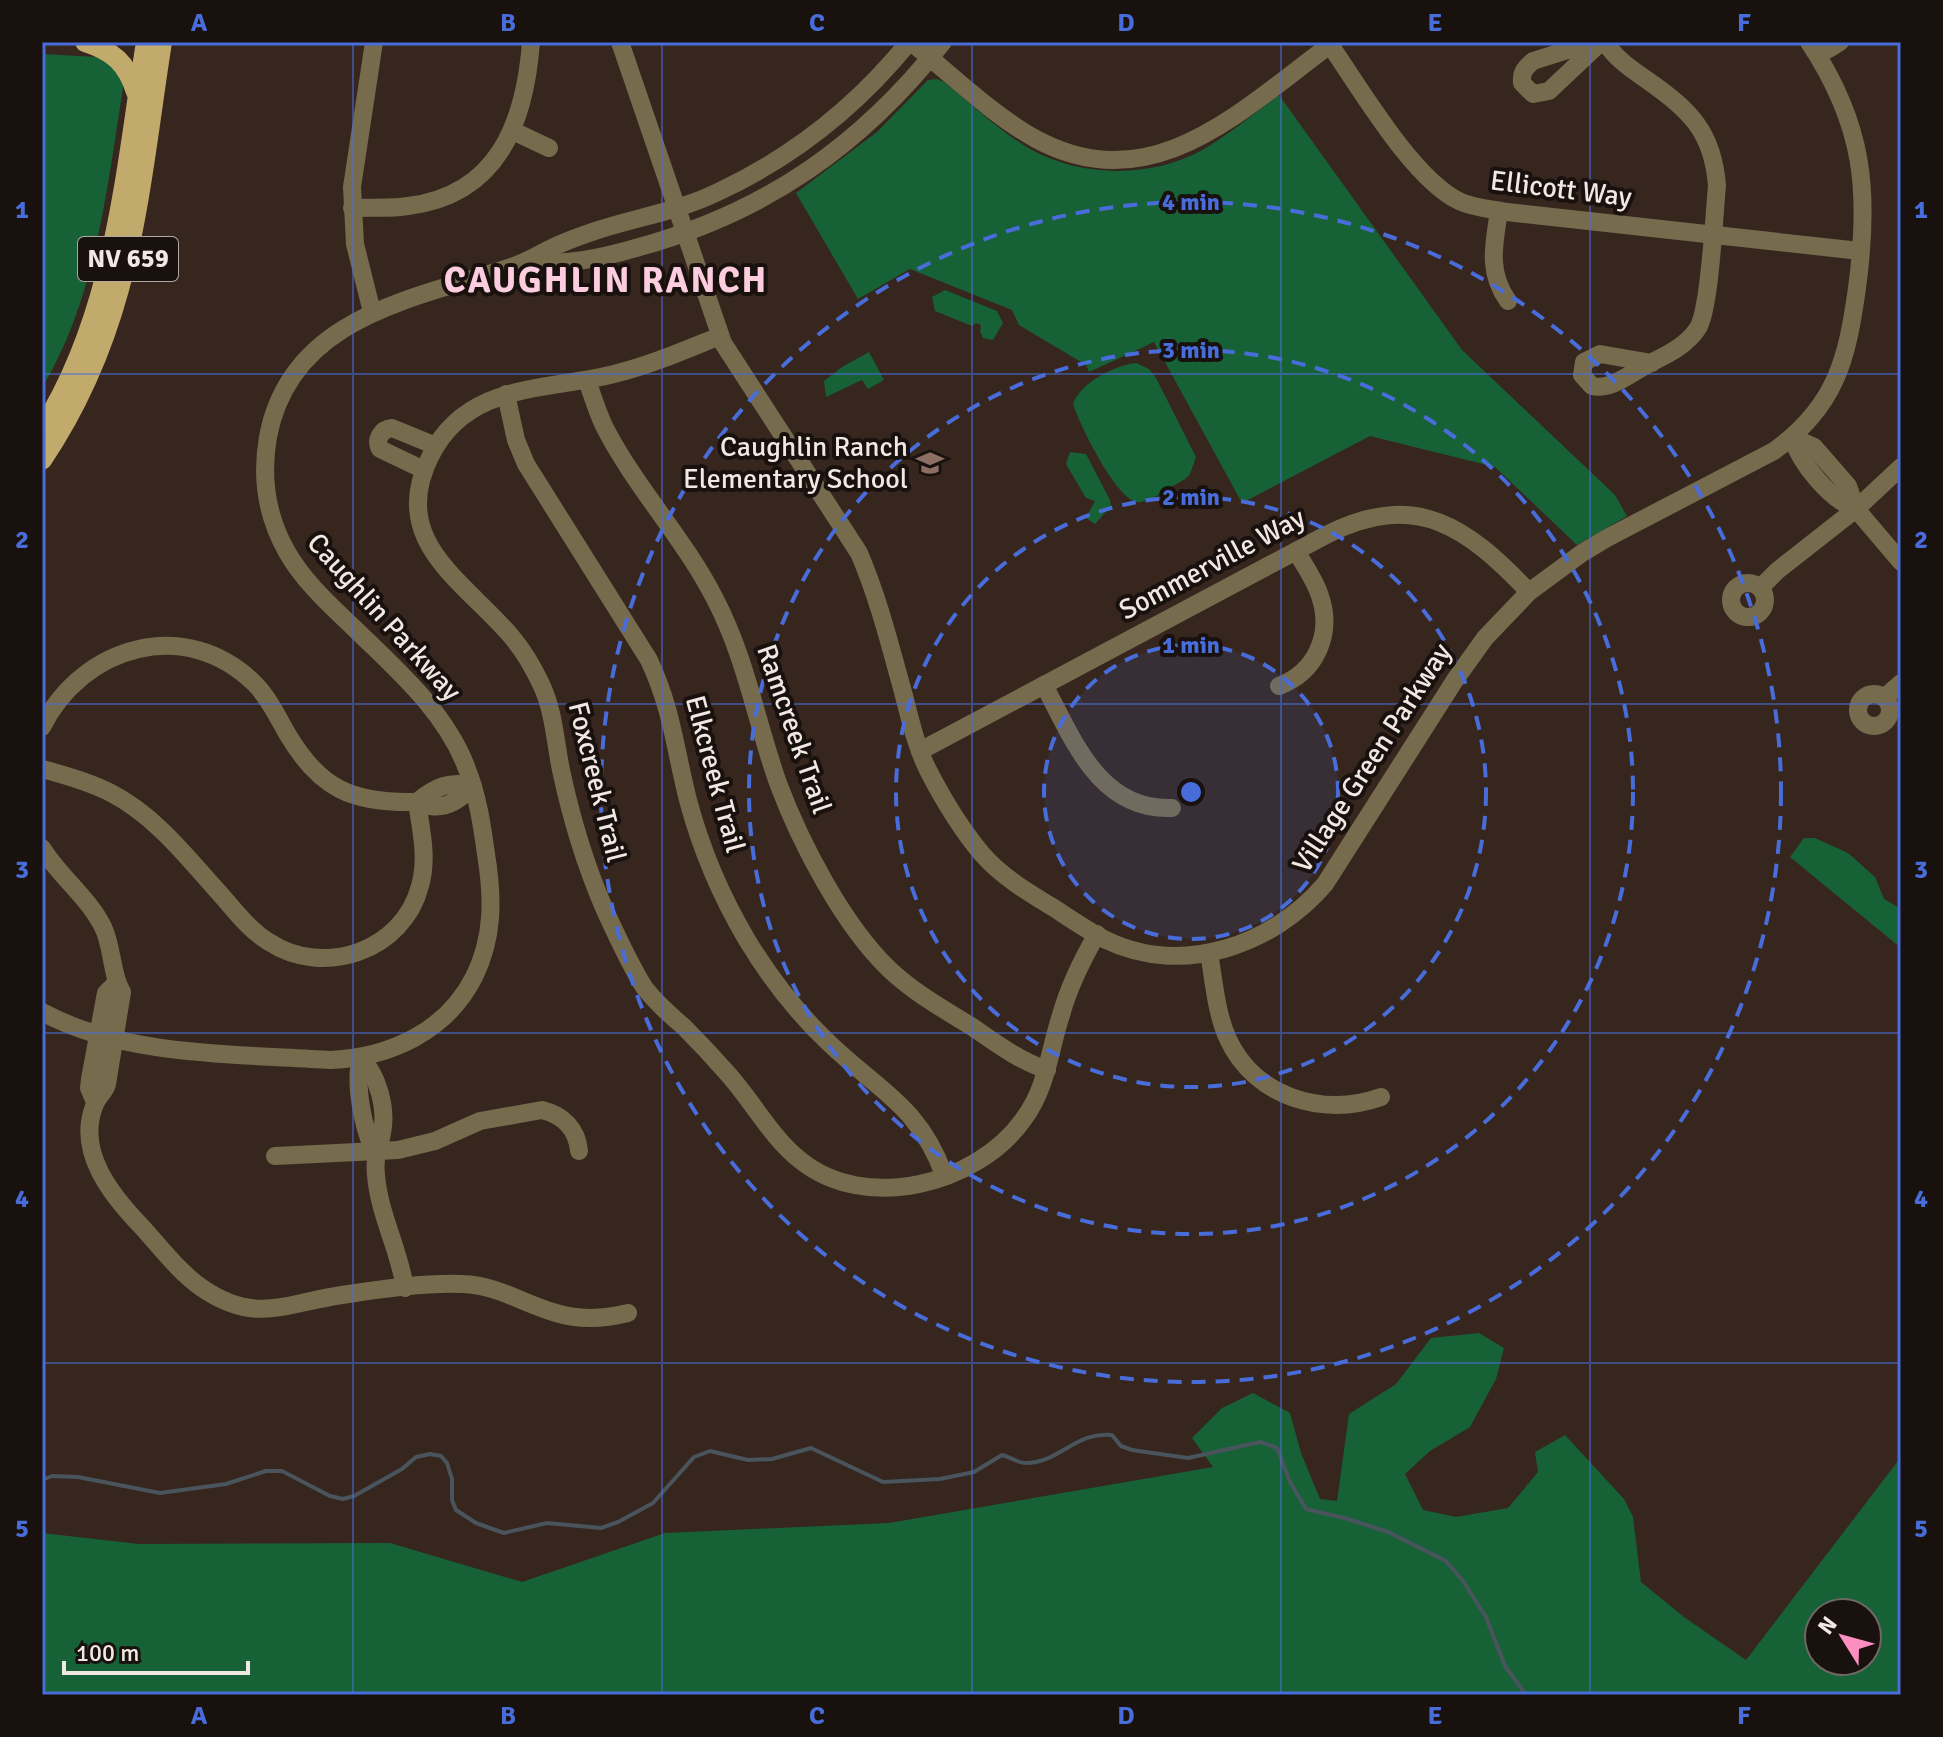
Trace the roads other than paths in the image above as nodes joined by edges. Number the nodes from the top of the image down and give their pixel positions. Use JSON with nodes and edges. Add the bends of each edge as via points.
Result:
{"nodes":[{"id":1,"x":78,"y":42,"type":"edge"},
{"id":2,"x":87,"y":42,"type":"edge"},
{"id":3,"x":146,"y":42,"type":"edge"},
{"id":4,"x":162,"y":42,"type":"edge"},
{"id":5,"x":374,"y":42,"type":"edge"},
{"id":6,"x":531,"y":42,"type":"edge"},
{"id":7,"x":620,"y":42,"type":"edge"},
{"id":8,"x":910,"y":42,"type":"edge"},
{"id":9,"x":943,"y":42,"type":"edge"},
{"id":10,"x":1593,"y":42,"type":"edge"},
{"id":11,"x":1603,"y":42,"type":"edge"},
{"id":12,"x":1840,"y":42,"type":"edge"},
{"id":13,"x":1332,"y":43,"type":"edge"},
{"id":14,"x":1814,"y":45,"type":"edge"},
{"id":15,"x":930,"y":58,"type":"junction"},
{"id":16,"x":137,"y":95,"type":"junction"},
{"id":17,"x":513,"y":131,"type":"junction"},
{"id":18,"x":549,"y":148,"type":"dead end"},
{"id":19,"x":352,"y":208,"type":"junction"},
{"id":20,"x":676,"y":209,"type":"junction"},
{"id":21,"x":1499,"y":211,"type":"junction"},
{"id":22,"x":685,"y":233,"type":"junction"},
{"id":23,"x":1711,"y":235,"type":"junction"},
{"id":24,"x":1860,"y":251,"type":"junction"},
{"id":25,"x":528,"y":262,"type":"junction"},
{"id":26,"x":1508,"y":301,"type":"dead end"},
{"id":27,"x":372,"y":312,"type":"junction"},
{"id":28,"x":720,"y":336,"type":"junction"},
{"id":29,"x":1652,"y":363,"type":"dead end"},
{"id":30,"x":587,"y":380,"type":"junction"},
{"id":31,"x":506,"y":394,"type":"junction"},
{"id":32,"x":42,"y":429,"type":"edge"},
{"id":33,"x":1792,"y":437,"type":"junction"},
{"id":34,"x":436,"y":446,"type":"junction"},
{"id":35,"x":42,"y":460,"type":"edge"},
{"id":36,"x":1901,"y":467,"type":"edge"},
{"id":37,"x":424,"y":470,"type":"junction"},
{"id":38,"x":1856,"y":509,"type":"junction"},
{"id":39,"x":1296,"y":551,"type":"junction"},
{"id":40,"x":1901,"y":562,"type":"edge"},
{"id":41,"x":1760,"y":588,"type":"dead end"},
{"id":42,"x":1529,"y":592,"type":"junction"},
{"id":43,"x":1901,"y":683,"type":"edge"},
{"id":44,"x":1044,"y":685,"type":"junction"},
{"id":45,"x":1279,"y":686,"type":"dead end"},
{"id":46,"x":1884,"y":698,"type":"dead end"},
{"id":47,"x":42,"y":727,"type":"edge"},
{"id":48,"x":920,"y":751,"type":"junction"},
{"id":49,"x":42,"y":769,"type":"edge"},
{"id":50,"x":473,"y":786,"type":"junction"},
{"id":51,"x":417,"y":802,"type":"junction"},
{"id":52,"x":1172,"y":808,"type":"dead end"},
{"id":53,"x":42,"y":848,"type":"edge"},
{"id":54,"x":1097,"y":934,"type":"junction"},
{"id":55,"x":1209,"y":953,"type":"junction"},
{"id":56,"x":42,"y":1012,"type":"edge"},
{"id":57,"x":107,"y":1039,"type":"junction"},
{"id":58,"x":361,"y":1058,"type":"junction"},
{"id":59,"x":1047,"y":1070,"type":"junction"},
{"id":60,"x":1381,"y":1097,"type":"dead end"},
{"id":61,"x":579,"y":1151,"type":"dead end"},
{"id":62,"x":375,"y":1153,"type":"junction"},
{"id":63,"x":275,"y":1156,"type":"dead end"},
{"id":64,"x":944,"y":1175,"type":"junction"},
{"id":65,"x":405,"y":1288,"type":"junction"},
{"id":66,"x":628,"y":1313,"type":"dead end"}],
"edges":[{"from":1,"to":2,"type":"street"},
{"from":2,"to":16,"type":"main road","via":[[118,57],[131,74]]},
{"from":3,"to":16,"type":"main road","number":"NV 659"},
{"from":4,"to":35,"type":"main road","number":"NV 659","via":[[136,219],[119,295],[92,370]]},
{"from":5,"to":19,"type":"street","via":[[353,168]]},
{"from":6,"to":17,"type":"street"},
{"from":7,"to":20,"type":"street","name":"Village Green Parkway"},
{"from":8,"to":15,"type":"street"},
{"from":8,"to":20,"type":"street","name":"Caughlin Parkway","via":[[864,92],[796,149]]},
{"from":9,"to":15,"type":"street","name":"Caughlin Parkway"},
{"from":10,"to":11,"type":"street","via":[[1533,61],[1525,67],[1522,83],[1533,94],[1549,91]]},
{"from":11,"to":23,"type":"street","via":[[1687,110],[1699,126],[1715,166]]},
{"from":12,"to":14,"type":"street","via":[[1829,49]]},
{"from":13,"to":15,"type":"street","via":[[1203,136],[1160,154],[1122,159],[1085,157],[1034,138]]},
{"from":13,"to":21,"type":"street","name":"Ellicott Way","via":[[1428,180],[1461,202]]},
{"from":14,"to":24,"type":"street","name":"Village Green Parkway","via":[[1840,97],[1858,156],[1864,201]]},
{"from":15,"to":22,"type":"street","name":"Caughlin Parkway","via":[[872,121],[821,163],[752,205]]},
{"from":16,"to":32,"type":"main road","number":"NV 659","via":[[100,299],[70,378]]},
{"from":17,"to":18,"type":"street"},
{"from":17,"to":19,"type":"street","via":[[489,165],[443,197],[408,206]]},
{"from":19,"to":27,"type":"street"},
{"from":20,"to":22,"type":"street","name":"Village Green Parkway"},
{"from":20,"to":25,"type":"street","name":"Caughlin Parkway","via":[[599,230]]},
{"from":21,"to":23,"type":"street","name":"Ellicott Way"},
{"from":21,"to":26,"type":"street","via":[[1492,268]]},
{"from":22,"to":25,"type":"street","name":"Caughlin Parkway","via":[[571,263]]},
{"from":22,"to":28,"type":"street","name":"Village Green Parkway"},
{"from":23,"to":24,"type":"street","name":"Ellicott Way"},
{"from":23,"to":29,"type":"street","via":[[1703,319],[1680,346]]},
{"from":24,"to":33,"type":"street","name":"Village Green Parkway","via":[[1852,326],[1840,371],[1821,405]]},
{"from":25,"to":27,"type":"street","name":"Caughlin Parkway"},
{"from":27,"to":50,"type":"street","name":"Caughlin Parkway","via":[[319,346],[286,388],[267,441],[266,494],[278,534],[297,568],[429,705],[455,743]]},
{"from":28,"to":30,"type":"street","name":"Foxcreek Trail","via":[[656,362]]},
{"from":28,"to":48,"type":"street","name":"Village Green Parkway","via":[[859,553]]},
{"from":30,"to":31,"type":"street","name":"Foxcreek Trail"},
{"from":30,"to":59,"type":"street","name":"Ramcreek Trail","via":[[607,432],[723,615],[741,655],[791,816],[848,917],[888,967],[918,992],[1021,1059]]},
{"from":31,"to":34,"type":"street","name":"Foxcreek Trail","via":[[462,416]]},
{"from":31,"to":64,"type":"street","name":"Elkcreek Trail","via":[[526,464],[657,676],[699,836],[735,920],[815,1029],[912,1116],[932,1144]]},
{"from":33,"to":38,"type":"street","via":[[1814,447],[1848,486]]},
{"from":33,"to":42,"type":"street","name":"Village Green Parkway","via":[[1761,459],[1594,545]]},
{"from":34,"to":37,"type":"street","name":"Foxcreek Trail"},
{"from":34,"to":37,"type":"street","via":[[392,428],[381,434],[380,449]]},
{"from":36,"to":38,"type":"street"},
{"from":37,"to":64,"type":"street","name":"Foxcreek Trail","via":[[418,512],[426,541],[450,575],[514,639],[543,688],[587,864],[645,987],[731,1078],[786,1147],[812,1169],[842,1183],[875,1189]]},
{"from":38,"to":40,"type":"street"},
{"from":38,"to":41,"type":"street"},
{"from":39,"to":42,"type":"street","name":"Sommerville Way","via":[[1348,523],[1406,514],[1469,536]]},
{"from":39,"to":44,"type":"street","name":"Sommerville Way"},
{"from":39,"to":45,"type":"street","via":[[1321,598],[1324,626],[1310,665]]},
{"from":42,"to":55,"type":"street","name":"Village Green Parkway","via":[[1463,669],[1310,901],[1274,929]]},
{"from":43,"to":46,"type":"street"},
{"from":44,"to":48,"type":"street","name":"Sommerville Way"},
{"from":44,"to":52,"type":"street","via":[[1093,773],[1136,803]]},
{"from":47,"to":51,"type":"street","via":[[63,693],[92,667],[151,647],[188,649],[210,654],[255,684],[301,755],[328,782],[363,799]]},
{"from":48,"to":54,"type":"street","name":"Village Green Parkway","via":[[946,803],[983,855],[1017,885]]},
{"from":49,"to":51,"type":"street","via":[[97,787],[138,810],[252,930],[283,950],[319,958],[372,947],[390,934],[414,902],[424,856]]},
{"from":50,"to":51,"type":"street","via":[[458,800],[432,806]]},
{"from":50,"to":58,"type":"street","name":"Caughlin Parkway","via":[[492,896],[489,933],[477,971],[457,1004],[430,1029],[398,1047]]},
{"from":53,"to":57,"type":"street","via":[[98,917],[110,943],[123,998]]},
{"from":54,"to":55,"type":"street","name":"Village Green Parkway","via":[[1143,951]]},
{"from":54,"to":59,"type":"street","name":"Foxcreek Trail","via":[[1067,994]]},
{"from":55,"to":60,"type":"street","via":[[1227,1036],[1237,1057],[1257,1078],[1282,1094],[1316,1104],[1360,1104]]},
{"from":56,"to":57,"type":"street","name":"Caughlin Parkway"},
{"from":57,"to":58,"type":"street","name":"Caughlin Parkway","via":[[154,1047]]},
{"from":57,"to":65,"type":"street","via":[[89,1088],[95,1102],[90,1135],[108,1189],[204,1289],[240,1305],[278,1309]]},
{"from":58,"to":62,"type":"street","via":[[357,1072],[365,1131]]},
{"from":59,"to":64,"type":"street","name":"Foxcreek Trail","via":[[1034,1102],[1009,1137],[983,1158]]},
{"from":61,"to":62,"type":"street","via":[[568,1124],[542,1110],[493,1117],[435,1141]]},
{"from":62,"to":63,"type":"street"},
{"from":62,"to":65,"type":"street","via":[[378,1190]]},
{"from":65,"to":66,"type":"street","via":[[463,1283],[573,1317]]}]}
